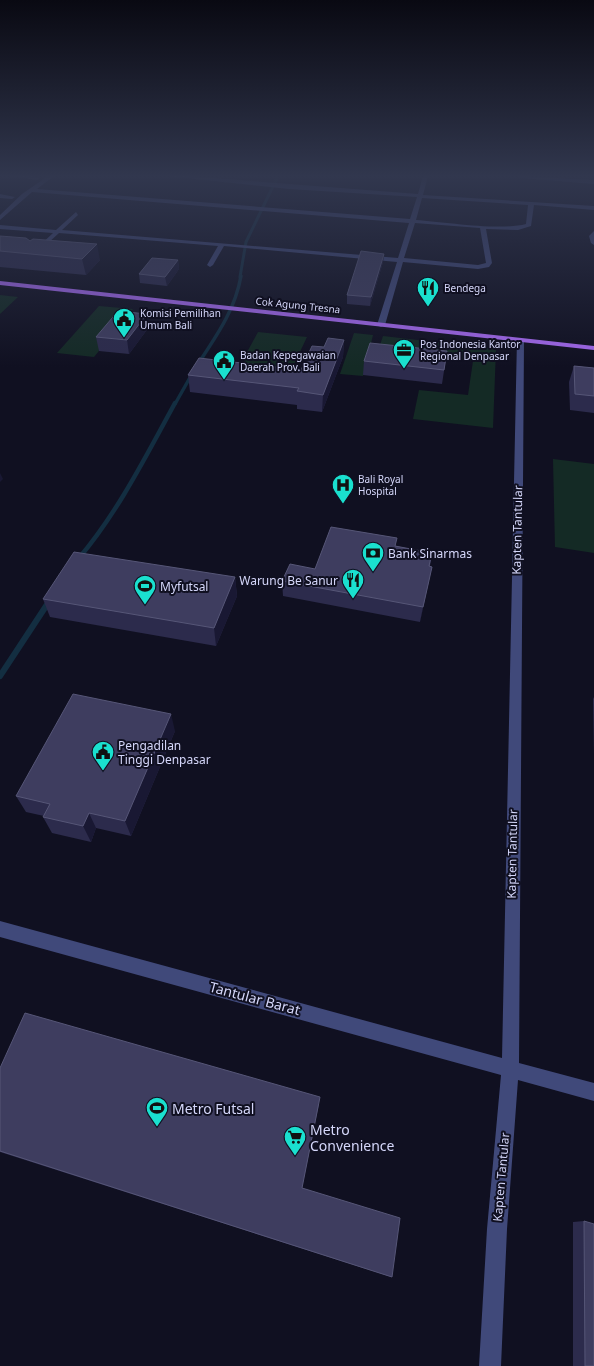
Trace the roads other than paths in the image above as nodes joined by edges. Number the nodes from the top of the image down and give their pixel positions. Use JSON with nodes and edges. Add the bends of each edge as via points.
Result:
{"nodes":[{"id":1,"x":48,"y":240,"type":"edge"},
{"id":2,"x":168,"y":240,"type":"edge"},
{"id":3,"x":408,"y":240,"type":"edge"},
{"id":4,"x":485,"y":240,"type":"edge"},
{"id":5,"x":222,"y":244,"type":"junction"},
{"id":6,"x":34,"y":253,"type":"edge"},
{"id":7,"x":402,"y":260,"type":"junction"},
{"id":8,"x":210,"y":265,"type":"dead end"},
{"id":9,"x":0,"y":283,"type":"edge"},
{"id":10,"x":381,"y":325,"type":"junction"},
{"id":11,"x":520,"y":340,"type":"junction"},
{"id":12,"x":594,"y":348,"type":"edge"},
{"id":13,"x":0,"y":929,"type":"edge"},
{"id":14,"x":510,"y":1068,"type":"junction"},
{"id":15,"x":594,"y":1092,"type":"edge"},
{"id":16,"x":490,"y":1366,"type":"edge"}],
"edges":[{"from":1,"to":6,"type":"street"},
{"from":2,"to":5,"type":"street"},
{"from":3,"to":7,"type":"street"},
{"from":4,"to":7,"type":"street","via":[[488,266]]},
{"from":5,"to":7,"type":"street"},
{"from":5,"to":8,"type":"street"},
{"from":7,"to":10,"type":"street"},
{"from":9,"to":10,"type":"main road","name":"Cok Agung Tresna"},
{"from":10,"to":11,"type":"main road","name":"Cok Agung Tresna"},
{"from":11,"to":12,"type":"main road","name":"Cok Agung Tresna"},
{"from":11,"to":14,"type":"street","name":"Kapten Tantular"},
{"from":13,"to":14,"type":"street","name":"Tantular Barat"},
{"from":14,"to":15,"type":"street","name":"Tantular Barat"},
{"from":14,"to":16,"type":"street","name":"Kapten Tantular","via":[[497,1229]]}]}
